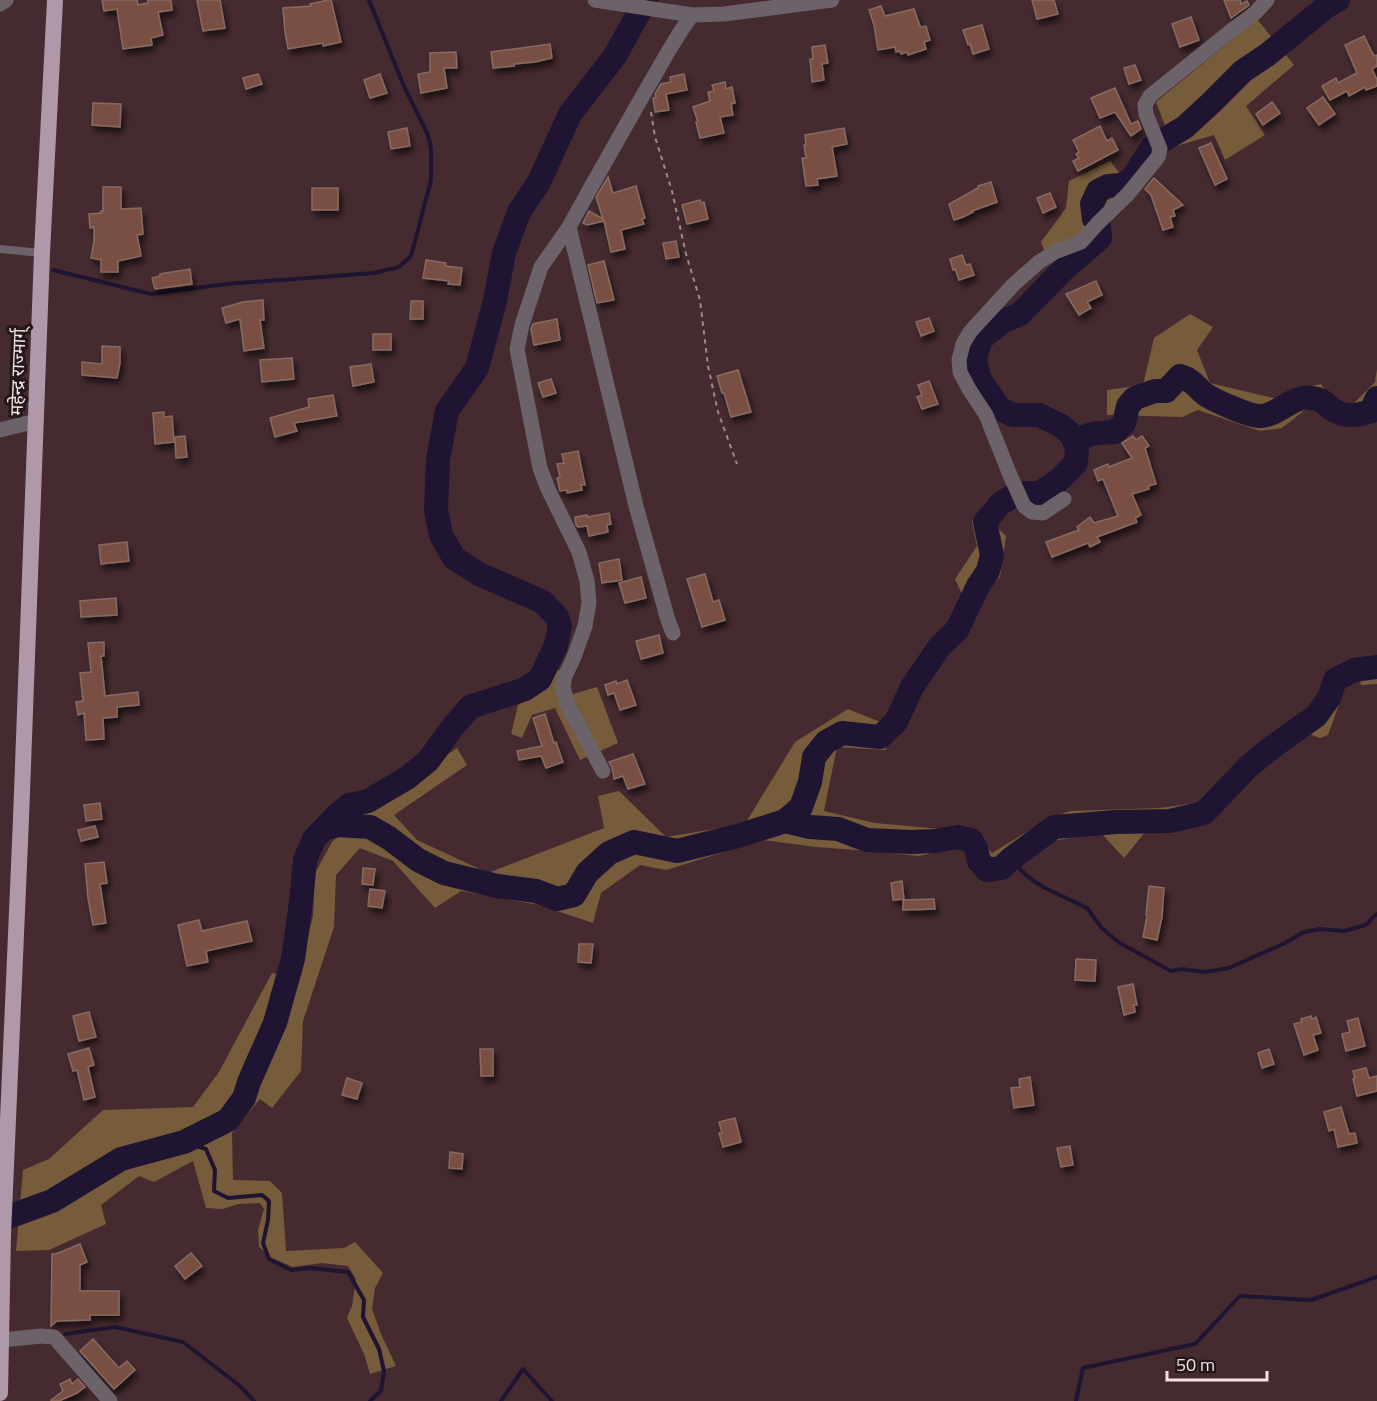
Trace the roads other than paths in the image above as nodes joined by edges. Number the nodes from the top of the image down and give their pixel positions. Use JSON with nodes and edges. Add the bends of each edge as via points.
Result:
{"nodes":[{"id":1,"x":6,"y":0,"type":"edge"},
{"id":2,"x":55,"y":0,"type":"edge"},
{"id":3,"x":595,"y":0,"type":"edge"},
{"id":4,"x":832,"y":0,"type":"edge"},
{"id":5,"x":1267,"y":0,"type":"edge"},
{"id":6,"x":0,"y":4,"type":"edge"},
{"id":7,"x":691,"y":15,"type":"junction"},
{"id":8,"x":569,"y":227,"type":"junction"},
{"id":9,"x":0,"y":249,"type":"edge"},
{"id":10,"x":42,"y":253,"type":"junction"},
{"id":11,"x":36,"y":421,"type":"junction"},
{"id":12,"x":0,"y":430,"type":"edge"},
{"id":13,"x":1064,"y":499,"type":"dead end"},
{"id":14,"x":673,"y":633,"type":"dead end"},
{"id":15,"x":603,"y":771,"type":"dead end"},
{"id":16,"x":2,"y":1340,"type":"junction"},
{"id":17,"x":0,"y":1393,"type":"edge"},
{"id":18,"x":110,"y":1401,"type":"edge"}],
"edges":[{"from":1,"to":6,"type":"street"},
{"from":2,"to":10,"type":"highway","name":"महेन्द्र राज्मार्ग्"},
{"from":3,"to":7,"type":"street"},
{"from":4,"to":7,"type":"street"},
{"from":5,"to":13,"type":"street","via":[[1150,96],[1146,114],[1158,143],[1158,157],[1128,194],[1081,242],[1055,252],[1013,285],[963,344],[960,372],[986,415],[1023,503],[1032,512],[1043,513]]},
{"from":7,"to":8,"type":"street"},
{"from":8,"to":14,"type":"street","via":[[636,506]]},
{"from":8,"to":15,"type":"street","via":[[541,267],[517,349],[540,468],[579,552],[586,581],[589,603],[585,626],[565,676],[566,702]]},
{"from":9,"to":10,"type":"lane"},
{"from":10,"to":11,"type":"highway","name":"महेन्द्र राज्मार्ग्"},
{"from":11,"to":12,"type":"street"},
{"from":11,"to":16,"type":"highway","name":"महेन्द्र राज्मार्ग्"},
{"from":16,"to":17,"type":"highway","name":"महेन्द्र राज्मार्ग्"},
{"from":16,"to":18,"type":"street","via":[[54,1337]]}]}
